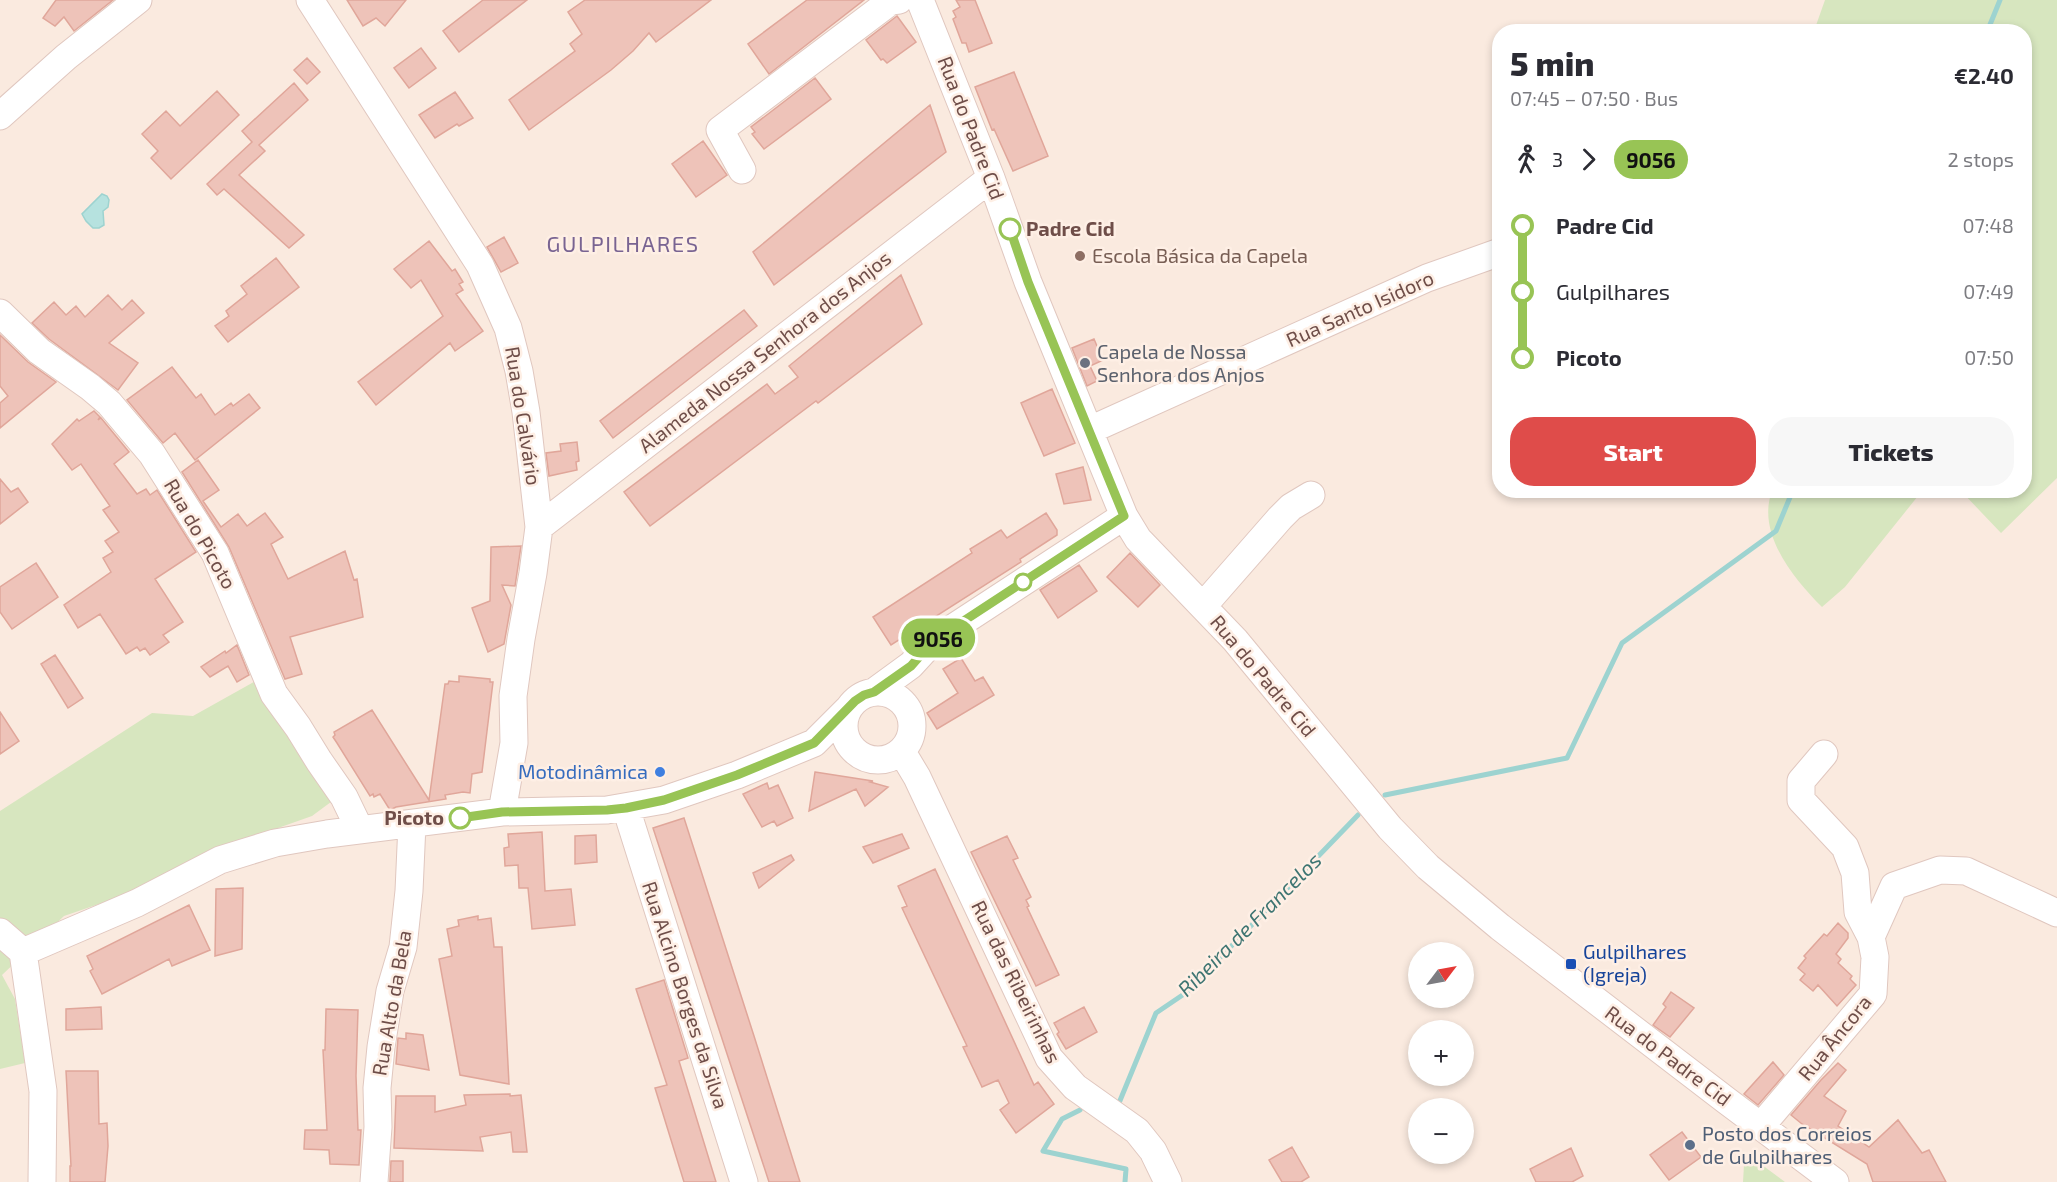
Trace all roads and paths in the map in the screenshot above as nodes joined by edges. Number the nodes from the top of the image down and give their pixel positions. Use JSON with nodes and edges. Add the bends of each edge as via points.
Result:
{"nodes":[{"id":1,"x":138,"y":0,"type":"edge"},
{"id":2,"x":310,"y":0,"type":"edge"},
{"id":3,"x":899,"y":0,"type":"edge"},
{"id":4,"x":920,"y":0,"type":"edge"},
{"id":5,"x":0,"y":116,"type":"edge"},
{"id":6,"x":742,"y":170,"type":"dead end"},
{"id":7,"x":991,"y":178,"type":"junction"},
{"id":8,"x":1492,"y":255,"type":"edge"},
{"id":9,"x":0,"y":313,"type":"edge"},
{"id":10,"x":1090,"y":430,"type":"junction"},
{"id":11,"x":1311,"y":495,"type":"dead end"},
{"id":12,"x":1124,"y":516,"type":"junction"},
{"id":13,"x":539,"y":527,"type":"junction"},
{"id":14,"x":1203,"y":606,"type":"junction"},
{"id":15,"x":911,"y":666,"type":"junction"},
{"id":16,"x":874,"y":692,"type":"junction"},
{"id":17,"x":848,"y":710,"type":"junction"},
{"id":18,"x":910,"y":712,"type":"junction"},
{"id":19,"x":814,"y":743,"type":"junction"},
{"id":20,"x":853,"y":750,"type":"junction"},
{"id":21,"x":902,"y":752,"type":"junction"},
{"id":22,"x":1824,"y":754,"type":"dead end"},
{"id":23,"x":626,"y":808,"type":"junction"},
{"id":24,"x":502,"y":812,"type":"junction"},
{"id":25,"x":412,"y":824,"type":"junction"},
{"id":26,"x":360,"y":830,"type":"junction"},
{"id":27,"x":1855,"y":873,"type":"junction"},
{"id":28,"x":1894,"y":886,"type":"junction"},
{"id":29,"x":2057,"y":913,"type":"edge"},
{"id":30,"x":0,"y":932,"type":"edge"},
{"id":31,"x":1871,"y":937,"type":"junction"},
{"id":32,"x":23,"y":952,"type":"junction"},
{"id":33,"x":1761,"y":1126,"type":"junction"},
{"id":34,"x":42,"y":1182,"type":"edge"},
{"id":35,"x":374,"y":1182,"type":"edge"},
{"id":36,"x":744,"y":1182,"type":"edge"},
{"id":37,"x":1168,"y":1182,"type":"edge"},
{"id":38,"x":1835,"y":1182,"type":"edge"}],
"edges":[{"from":1,"to":5,"type":"street"},
{"from":2,"to":13,"type":"street","name":"Rua do Calvário","via":[[480,265],[508,328],[526,412]]},
{"from":3,"to":6,"type":"street","via":[[891,2],[720,130]]},
{"from":4,"to":7,"type":"street","name":"Rua do Padre Cid"},
{"from":7,"to":10,"type":"street","name":"Rua do Padre Cid","via":[[1028,282]]},
{"from":7,"to":13,"type":"street","name":"Alameda Nossa Senhora dos Anjos"},
{"from":8,"to":10,"type":"street","name":"Rua Santo Isidoro","via":[[1426,278]]},
{"from":9,"to":26,"type":"street","name":"Rua do Picoto","via":[[39,351],[109,403],[152,454],[215,554],[274,694],[344,797]]},
{"from":10,"to":12,"type":"street","name":"Rua do Padre Cid"},
{"from":11,"to":14,"type":"street","via":[[1280,518]]},
{"from":12,"to":14,"type":"street","name":"Rua do Padre Cid","via":[[1138,539]]},
{"from":12,"to":15,"type":"street","via":[[933,641]]},
{"from":13,"to":24,"type":"street","name":"Rua do Calvário","via":[[513,696],[514,743]]},
{"from":14,"to":33,"type":"street","name":"Rua do Padre Cid","via":[[1390,828],[1428,867],[1509,934]]},
{"from":15,"to":16,"type":"street"},
{"from":15,"to":18,"type":"street"},
{"from":16,"to":17,"type":"street","via":[[855,701]]},
{"from":16,"to":18,"type":"street","via":[[895,696]]},
{"from":17,"to":19,"type":"street"},
{"from":17,"to":20,"type":"street","via":[[844,730]]},
{"from":18,"to":21,"type":"street","via":[[912,733]]},
{"from":19,"to":20,"type":"street"},
{"from":19,"to":23,"type":"street","via":[[737,775],[664,800]]},
{"from":20,"to":21,"type":"street","via":[[872,760],[893,758]]},
{"from":21,"to":37,"type":"street","name":"Rua das Ribeirinhas","via":[[1049,1058],[1075,1087],[1137,1131],[1153,1151]]},
{"from":22,"to":27,"type":"street","name":"Rua Âncora","via":[[1801,781],[1801,800],[1845,848]]},
{"from":23,"to":24,"type":"street"},
{"from":23,"to":36,"type":"street","name":"Rua Alcino Borges da Silva"},
{"from":24,"to":25,"type":"street"},
{"from":25,"to":26,"type":"street"},
{"from":25,"to":35,"type":"street","name":"Rua Alto da Bela","via":[[404,947],[390,991],[381,1047]]},
{"from":26,"to":32,"type":"street","via":[[275,843],[220,860],[137,903]]},
{"from":27,"to":28,"type":"street"},
{"from":27,"to":31,"type":"street","name":"Rua Âncora","via":[[1858,912]]},
{"from":28,"to":29,"type":"street","via":[[1940,870],[1966,871]]},
{"from":28,"to":31,"type":"street"},
{"from":30,"to":32,"type":"street"},
{"from":31,"to":33,"type":"street","name":"Rua Âncora","via":[[1875,957],[1873,994]]},
{"from":32,"to":34,"type":"street","via":[[43,1091]]},
{"from":33,"to":38,"type":"street","name":"Rua do Padre Cid"}]}
